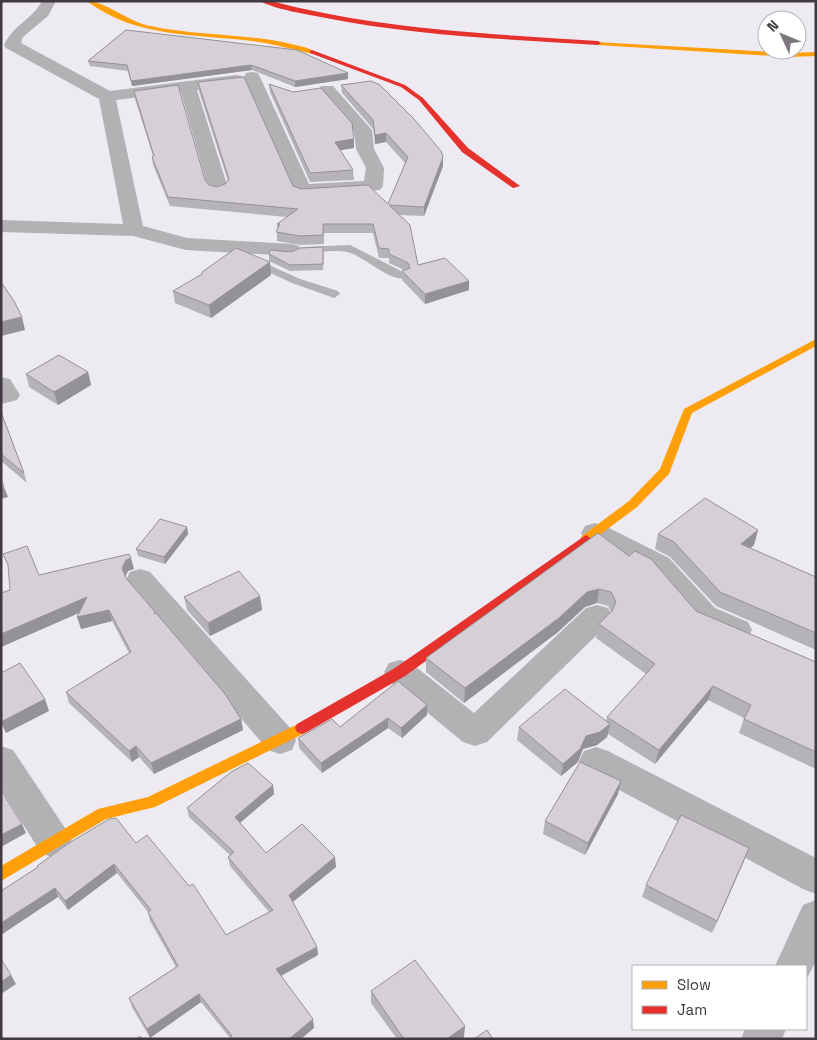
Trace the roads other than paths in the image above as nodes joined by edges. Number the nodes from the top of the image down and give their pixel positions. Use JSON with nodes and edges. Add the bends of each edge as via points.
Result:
{"nodes":[{"id":1,"x":49,"y":1,"type":"edge"},
{"id":2,"x":90,"y":1,"type":"edge"},
{"id":3,"x":263,"y":1,"type":"edge"},
{"id":4,"x":6,"y":44,"type":"edge"},
{"id":5,"x":816,"y":54,"type":"edge"},
{"id":6,"x":252,"y":77,"type":"junction"},
{"id":7,"x":388,"y":80,"type":"junction"},
{"id":8,"x":275,"y":86,"type":"edge"},
{"id":9,"x":188,"y":87,"type":"junction"},
{"id":10,"x":106,"y":96,"type":"junction"},
{"id":11,"x":516,"y":186,"type":"dead end"},
{"id":12,"x":218,"y":188,"type":"edge"},
{"id":13,"x":1,"y":226,"type":"edge"},
{"id":14,"x":134,"y":230,"type":"junction"},
{"id":15,"x":232,"y":246,"type":"junction"},
{"id":16,"x":292,"y":250,"type":"joint"},
{"id":17,"x":403,"y":276,"type":"edge"},
{"id":18,"x":334,"y":294,"type":"dead end"},
{"id":19,"x":816,"y":342,"type":"edge"},
{"id":20,"x":1,"y":384,"type":"edge"},
{"id":21,"x":1,"y":397,"type":"edge"},
{"id":22,"x":595,"y":533,"type":"junction"},
{"id":23,"x":140,"y":580,"type":"dead end"},
{"id":24,"x":597,"y":616,"type":"dead end"},
{"id":25,"x":764,"y":643,"type":"edge"},
{"id":26,"x":400,"y":672,"type":"junction"},
{"id":27,"x":280,"y":740,"type":"junction"},
{"id":28,"x":1,"y":760,"type":"edge"},
{"id":29,"x":596,"y":761,"type":"dead end"},
{"id":30,"x":54,"y":842,"type":"junction"},
{"id":31,"x":1,"y":874,"type":"edge"},
{"id":32,"x":816,"y":877,"type":"edge"},
{"id":33,"x":816,"y":916,"type":"edge"},
{"id":34,"x":794,"y":965,"type":"edge"}],
"edges":[{"from":1,"to":4,"type":"street","via":[[43,13]]},
{"from":2,"to":7,"type":"street","via":[[148,28],[289,44]]},
{"from":3,"to":5,"type":"street","via":[[297,11],[419,31]]},
{"from":4,"to":10,"type":"street"},
{"from":6,"to":7,"type":"street","via":[[302,190],[373,186],[375,168],[365,149],[363,130],[333,89]]},
{"from":6,"to":8,"type":"street"},
{"from":6,"to":9,"type":"street"},
{"from":7,"to":11,"type":"street","via":[[421,99],[464,150]]},
{"from":9,"to":10,"type":"street"},
{"from":9,"to":12,"type":"street"},
{"from":10,"to":14,"type":"street"},
{"from":13,"to":14,"type":"street"},
{"from":14,"to":15,"type":"street","via":[[186,244]]},
{"from":15,"to":16,"type":"street"},
{"from":15,"to":18,"type":"lane","via":[[296,281]]},
{"from":16,"to":17,"type":"lane","via":[[350,248]]},
{"from":19,"to":22,"type":"street","via":[[688,411],[666,471]]},
{"from":20,"to":21,"type":"street","via":[[8,395]]},
{"from":22,"to":25,"type":"street","via":[[659,565],[704,616]]},
{"from":22,"to":26,"type":"street"},
{"from":23,"to":27,"type":"street"},
{"from":24,"to":26,"type":"street","via":[[475,732]]},
{"from":26,"to":27,"type":"street"},
{"from":27,"to":30,"type":"street","via":[[150,803],[104,813]]},
{"from":28,"to":30,"type":"street"},
{"from":29,"to":32,"type":"street"},
{"from":30,"to":31,"type":"street"},
{"from":33,"to":34,"type":"street"}]}
